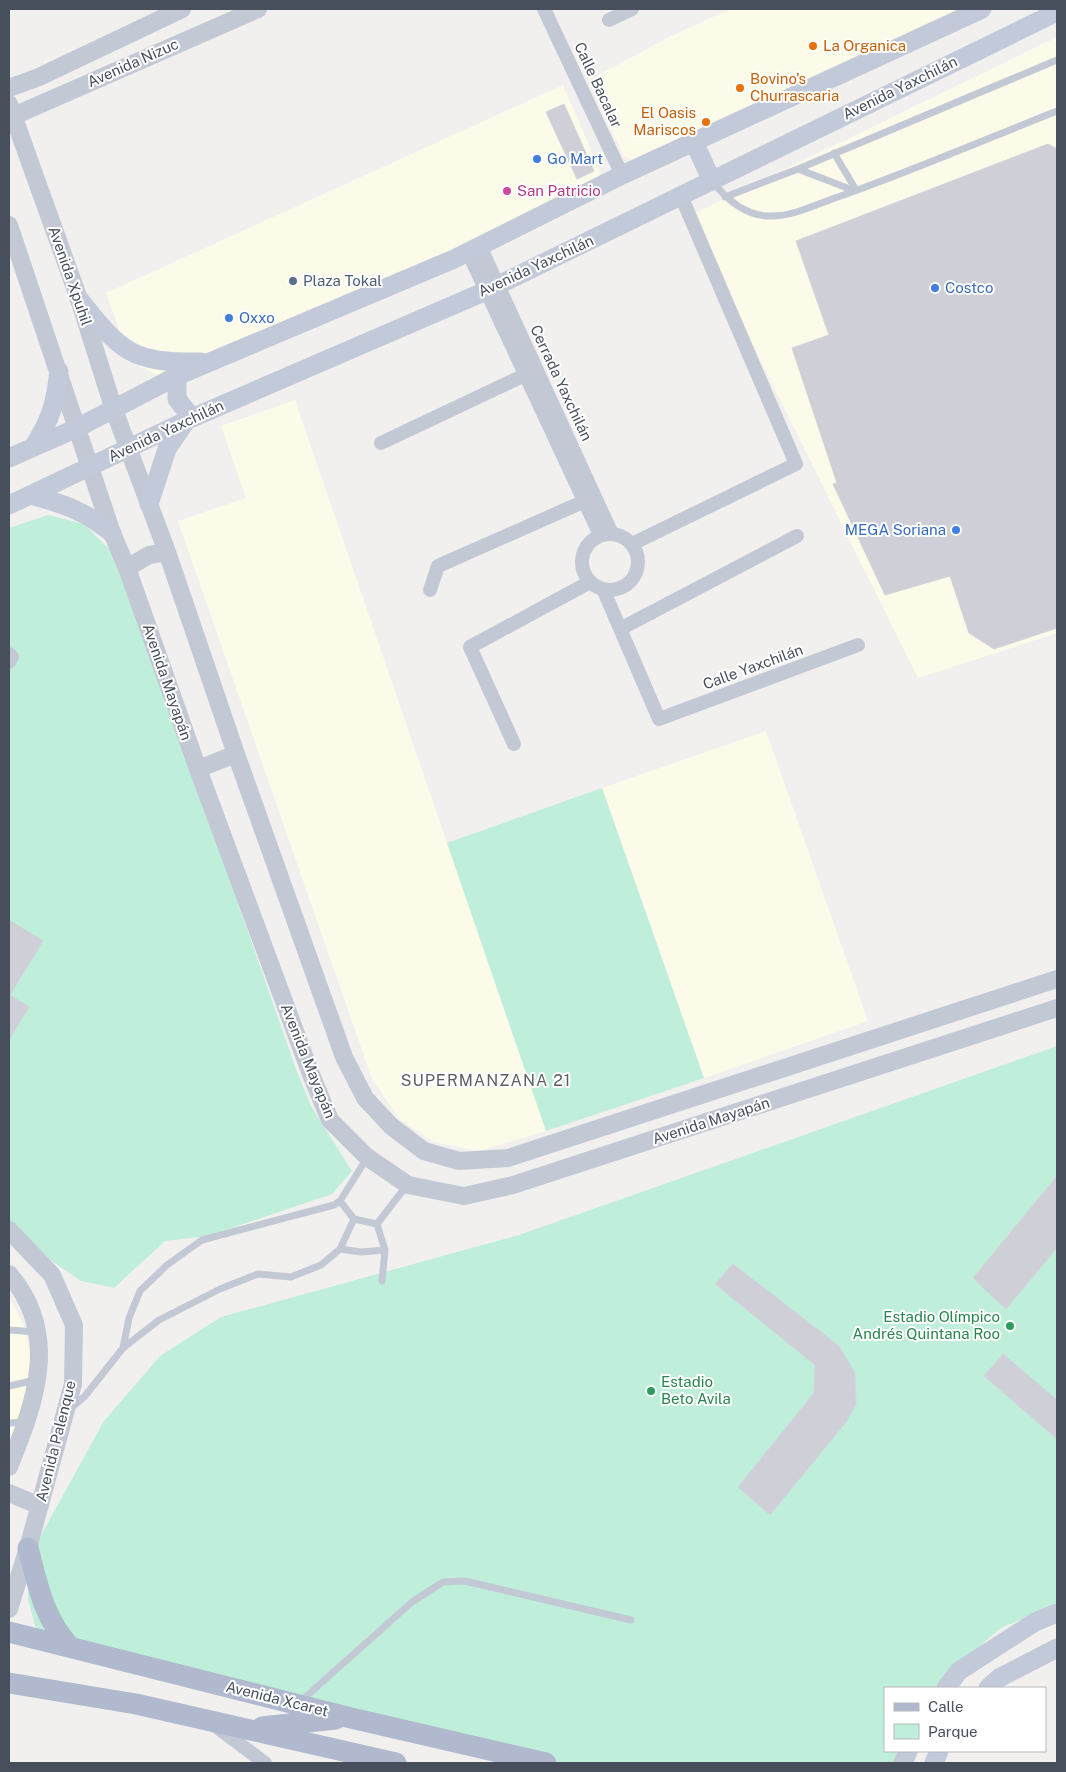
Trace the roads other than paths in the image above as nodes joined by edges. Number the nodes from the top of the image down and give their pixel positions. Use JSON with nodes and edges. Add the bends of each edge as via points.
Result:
{"nodes":[{"id":1,"x":182,"y":9,"type":"edge"},
{"id":2,"x":258,"y":9,"type":"edge"},
{"id":3,"x":544,"y":9,"type":"edge"},
{"id":4,"x":632,"y":9,"type":"edge"},
{"id":5,"x":982,"y":9,"type":"edge"},
{"id":6,"x":1057,"y":14,"type":"edge"},
{"id":7,"x":609,"y":20,"type":"dead end"},
{"id":8,"x":1057,"y":60,"type":"edge"},
{"id":9,"x":9,"y":88,"type":"edge"},
{"id":10,"x":1057,"y":111,"type":"edge"},
{"id":11,"x":10,"y":113,"type":"edge"},
{"id":12,"x":694,"y":142,"type":"junction"},
{"id":13,"x":834,"y":152,"type":"junction"},
{"id":14,"x":798,"y":169,"type":"junction"},
{"id":15,"x":622,"y":175,"type":"junction"},
{"id":16,"x":712,"y":181,"type":"junction"},
{"id":17,"x":856,"y":191,"type":"junction"},
{"id":18,"x":681,"y":196,"type":"junction"},
{"id":19,"x":725,"y":197,"type":"junction"},
{"id":20,"x":9,"y":225,"type":"edge"},
{"id":21,"x":474,"y":249,"type":"junction"},
{"id":22,"x":492,"y":288,"type":"junction"},
{"id":23,"x":79,"y":300,"type":"junction"},
{"id":24,"x":212,"y":362,"type":"junction"},
{"id":25,"x":59,"y":371,"type":"junction"},
{"id":26,"x":525,"y":375,"type":"junction"},
{"id":27,"x":177,"y":376,"type":"junction"},
{"id":28,"x":114,"y":410,"type":"junction"},
{"id":29,"x":189,"y":419,"type":"junction"},
{"id":30,"x":77,"y":428,"type":"junction"},
{"id":31,"x":381,"y":443,"type":"dead end"},
{"id":32,"x":34,"y":446,"type":"junction"},
{"id":33,"x":129,"y":449,"type":"junction"},
{"id":34,"x":9,"y":458,"type":"edge"},
{"id":35,"x":91,"y":466,"type":"junction"},
{"id":36,"x":32,"y":496,"type":"junction"},
{"id":37,"x":585,"y":501,"type":"junction"},
{"id":38,"x":149,"y":504,"type":"junction"},
{"id":39,"x":9,"y":505,"type":"edge"},
{"id":40,"x":112,"y":533,"type":"junction"},
{"id":41,"x":606,"y":535,"type":"junction"},
{"id":42,"x":797,"y":536,"type":"dead end"},
{"id":43,"x":632,"y":544,"type":"junction"},
{"id":44,"x":167,"y":552,"type":"junction"},
{"id":45,"x":127,"y":568,"type":"junction"},
{"id":46,"x":590,"y":582,"type":"junction"},
{"id":47,"x":603,"y":589,"type":"junction"},
{"id":48,"x":430,"y":590,"type":"dead end"},
{"id":49,"x":620,"y":629,"type":"junction"},
{"id":50,"x":858,"y":646,"type":"dead end"},
{"id":51,"x":9,"y":654,"type":"edge"},
{"id":52,"x":9,"y":662,"type":"edge"},
{"id":53,"x":514,"y":744,"type":"dead end"},
{"id":54,"x":236,"y":754,"type":"junction"},
{"id":55,"x":198,"y":769,"type":"junction"},
{"id":56,"x":1057,"y":979,"type":"edge"},
{"id":57,"x":1057,"y":1008,"type":"edge"},
{"id":58,"x":918,"y":1024,"type":"junction"},
{"id":59,"x":927,"y":1051,"type":"junction"},
{"id":60,"x":367,"y":1157,"type":"junction"},
{"id":61,"x":408,"y":1185,"type":"junction"},
{"id":62,"x":340,"y":1201,"type":"junction"},
{"id":63,"x":354,"y":1219,"type":"junction"},
{"id":64,"x":377,"y":1224,"type":"junction"},
{"id":65,"x":9,"y":1230,"type":"edge"},
{"id":66,"x":340,"y":1249,"type":"junction"},
{"id":67,"x":385,"y":1250,"type":"junction"},
{"id":68,"x":9,"y":1274,"type":"edge"},
{"id":69,"x":382,"y":1281,"type":"dead end"},
{"id":70,"x":9,"y":1330,"type":"edge"},
{"id":71,"x":39,"y":1332,"type":"junction"},
{"id":72,"x":124,"y":1348,"type":"junction"},
{"id":73,"x":38,"y":1379,"type":"junction"},
{"id":74,"x":9,"y":1386,"type":"edge"},
{"id":75,"x":65,"y":1412,"type":"junction"},
{"id":76,"x":28,"y":1421,"type":"junction"},
{"id":77,"x":9,"y":1423,"type":"edge"},
{"id":78,"x":9,"y":1467,"type":"edge"},
{"id":79,"x":9,"y":1493,"type":"edge"},
{"id":80,"x":40,"y":1506,"type":"junction"},
{"id":81,"x":28,"y":1548,"type":"junction"},
{"id":82,"x":9,"y":1609,"type":"edge"},
{"id":83,"x":1057,"y":1613,"type":"edge"},
{"id":84,"x":632,"y":1620,"type":"dead end"},
{"id":85,"x":9,"y":1632,"type":"edge"},
{"id":86,"x":69,"y":1646,"type":"junction"},
{"id":87,"x":1057,"y":1648,"type":"edge"},
{"id":88,"x":9,"y":1683,"type":"edge"},
{"id":89,"x":947,"y":1687,"type":"edge"},
{"id":90,"x":989,"y":1687,"type":"edge"},
{"id":91,"x":297,"y":1704,"type":"junction"},
{"id":92,"x":352,"y":1718,"type":"junction"},
{"id":93,"x":208,"y":1720,"type":"junction"},
{"id":94,"x":244,"y":1728,"type":"junction"},
{"id":95,"x":265,"y":1763,"type":"edge"},
{"id":96,"x":396,"y":1763,"type":"edge"},
{"id":97,"x":546,"y":1763,"type":"edge"}],
"edges":[{"from":1,"to":9,"type":"street","name":"Avenida Nizuc"},
{"from":2,"to":11,"type":"street","name":"Avenida Nizuc"},
{"from":3,"to":15,"type":"street","name":"Calle Bacalar"},
{"from":4,"to":7,"type":"street"},
{"from":5,"to":12,"type":"main road"},
{"from":6,"to":16,"type":"main road","name":"Avenida Yaxchilán"},
{"from":8,"to":13,"type":"lane"},
{"from":10,"to":17,"type":"lane"},
{"from":11,"to":23,"type":"street","name":"Avenida Xpuhil"},
{"from":12,"to":15,"type":"main road"},
{"from":12,"to":16,"type":"main road"},
{"from":13,"to":14,"type":"lane"},
{"from":13,"to":17,"type":"lane"},
{"from":14,"to":17,"type":"lane"},
{"from":14,"to":19,"type":"lane"},
{"from":15,"to":21,"type":"main road"},
{"from":16,"to":18,"type":"main road","name":"Avenida Yaxchilán"},
{"from":16,"to":19,"type":"lane"},
{"from":17,"to":19,"type":"lane","via":[[787,214],[771,216],[737,206]]},
{"from":18,"to":22,"type":"main road","name":"Avenida Yaxchilán"},
{"from":18,"to":43,"type":"street","via":[[796,464]]},
{"from":20,"to":25,"type":"street"},
{"from":21,"to":22,"type":"street","name":"Cerrada Yaxchilán"},
{"from":21,"to":24,"type":"main road"},
{"from":22,"to":26,"type":"street","name":"Cerrada Yaxchilán"},
{"from":22,"to":29,"type":"main road","name":"Avenida Yaxchilán"},
{"from":22,"to":41,"type":"street","name":"Cerrada Yaxchilán"},
{"from":23,"to":24,"type":"main road","via":[[109,337],[135,355],[164,362]]},
{"from":23,"to":28,"type":"street","name":"Avenida Xpuhil"},
{"from":24,"to":27,"type":"main road"},
{"from":25,"to":30,"type":"street"},
{"from":25,"to":32,"type":"main road","via":[[50,420]]},
{"from":26,"to":31,"type":"street"},
{"from":26,"to":37,"type":"street","name":"Cerrada Yaxchilán"},
{"from":27,"to":28,"type":"main road"},
{"from":27,"to":29,"type":"main road","via":[[177,399]]},
{"from":28,"to":30,"type":"main road"},
{"from":28,"to":33,"type":"street","name":"Avenida Xpuhil"},
{"from":29,"to":33,"type":"main road","name":"Avenida Yaxchilán"},
{"from":29,"to":38,"type":"main road","via":[[167,449]]},
{"from":30,"to":32,"type":"main road"},
{"from":30,"to":35,"type":"street"},
{"from":32,"to":34,"type":"main road"},
{"from":33,"to":35,"type":"main road","name":"Avenida Yaxchilán"},
{"from":33,"to":38,"type":"street","name":"Avenida Mayapán"},
{"from":35,"to":36,"type":"main road","name":"Avenida Yaxchilán"},
{"from":35,"to":40,"type":"street","name":"Avenida Mayapán"},
{"from":36,"to":39,"type":"main road","name":"Avenida Yaxchilán"},
{"from":36,"to":40,"type":"main road","via":[[89,515]]},
{"from":37,"to":41,"type":"street","name":"Cerrada Yaxchilán"},
{"from":37,"to":48,"type":"street","via":[[438,566]]},
{"from":38,"to":44,"type":"street","name":"Avenida Mayapán"},
{"from":40,"to":45,"type":"street","name":"Avenida Mayapán"},
{"from":41,"to":43,"type":"street","via":[[623,537]]},
{"from":41,"to":46,"type":"street","via":[[588,546],[582,562]]},
{"from":42,"to":49,"type":"street"},
{"from":43,"to":47,"type":"street","via":[[638,557],[637,571],[629,583],[617,589]]},
{"from":44,"to":45,"type":"street","via":[[149,555]]},
{"from":44,"to":54,"type":"street","name":"Avenida Mayapán"},
{"from":45,"to":55,"type":"street","name":"Avenida Mayapán"},
{"from":46,"to":47,"type":"street"},
{"from":46,"to":53,"type":"street","via":[[470,647]]},
{"from":47,"to":49,"type":"street"},
{"from":49,"to":50,"type":"street","name":"Calle Yaxchilán","via":[[659,719]]},
{"from":51,"to":52,"type":"street","via":[[12,657]]},
{"from":54,"to":55,"type":"street"},
{"from":54,"to":58,"type":"street","name":"Avenida Mayapán","via":[[344,1057],[365,1098],[391,1126],[424,1151],[459,1161],[508,1158]]},
{"from":55,"to":60,"type":"street","name":"Avenida Mayapán","via":[[330,1120]]},
{"from":56,"to":58,"type":"street","name":"Avenida Mayapán"},
{"from":57,"to":59,"type":"street","name":"Avenida Mayapán"},
{"from":58,"to":59,"type":"street"},
{"from":59,"to":61,"type":"street","name":"Avenida Mayapán","via":[[513,1185],[464,1196]]},
{"from":60,"to":61,"type":"street","name":"Avenida Mayapán"},
{"from":60,"to":62,"type":"lane"},
{"from":61,"to":64,"type":"lane"},
{"from":62,"to":63,"type":"lane"},
{"from":62,"to":72,"type":"lane","via":[[202,1240],[167,1265],[140,1290],[129,1318]]},
{"from":63,"to":64,"type":"lane"},
{"from":63,"to":66,"type":"lane"},
{"from":64,"to":67,"type":"lane"},
{"from":65,"to":75,"type":"street","name":"Avenida Palenque","via":[[52,1275],[74,1325],[73,1384]]},
{"from":66,"to":67,"type":"lane","via":[[361,1252]]},
{"from":66,"to":72,"type":"lane","via":[[321,1265],[291,1277],[258,1274],[220,1289],[159,1320]]},
{"from":67,"to":69,"type":"lane"},
{"from":68,"to":71,"type":"street","via":[[20,1287]]},
{"from":70,"to":71,"type":"lane"},
{"from":71,"to":73,"type":"street"},
{"from":72,"to":75,"type":"lane","via":[[85,1396]]},
{"from":73,"to":74,"type":"lane"},
{"from":73,"to":76,"type":"street"},
{"from":75,"to":80,"type":"street","name":"Avenida Palenque"},
{"from":76,"to":77,"type":"lane"},
{"from":76,"to":78,"type":"street"},
{"from":79,"to":80,"type":"street"},
{"from":80,"to":81,"type":"street","name":"Avenida Palenque"},
{"from":81,"to":82,"type":"street","name":"Avenida Palenque"},
{"from":81,"to":86,"type":"main road","via":[[41,1597],[54,1629]]},
{"from":83,"to":89,"type":"main road","via":[[1035,1622],[959,1671]]},
{"from":84,"to":91,"type":"lane","via":[[465,1581],[443,1582],[412,1602]]},
{"from":85,"to":86,"type":"main road","name":"Avenida Xcaret"},
{"from":86,"to":91,"type":"main road","name":"Avenida Xcaret"},
{"from":87,"to":90,"type":"main road","via":[[999,1678]]},
{"from":88,"to":93,"type":"main road","via":[[136,1704]]},
{"from":91,"to":92,"type":"main road","name":"Avenida Xcaret"},
{"from":92,"to":94,"type":"main road"},
{"from":92,"to":97,"type":"main road","name":"Avenida Xcaret"},
{"from":93,"to":94,"type":"main road"},
{"from":93,"to":95,"type":"street"},
{"from":94,"to":96,"type":"main road"}]}
